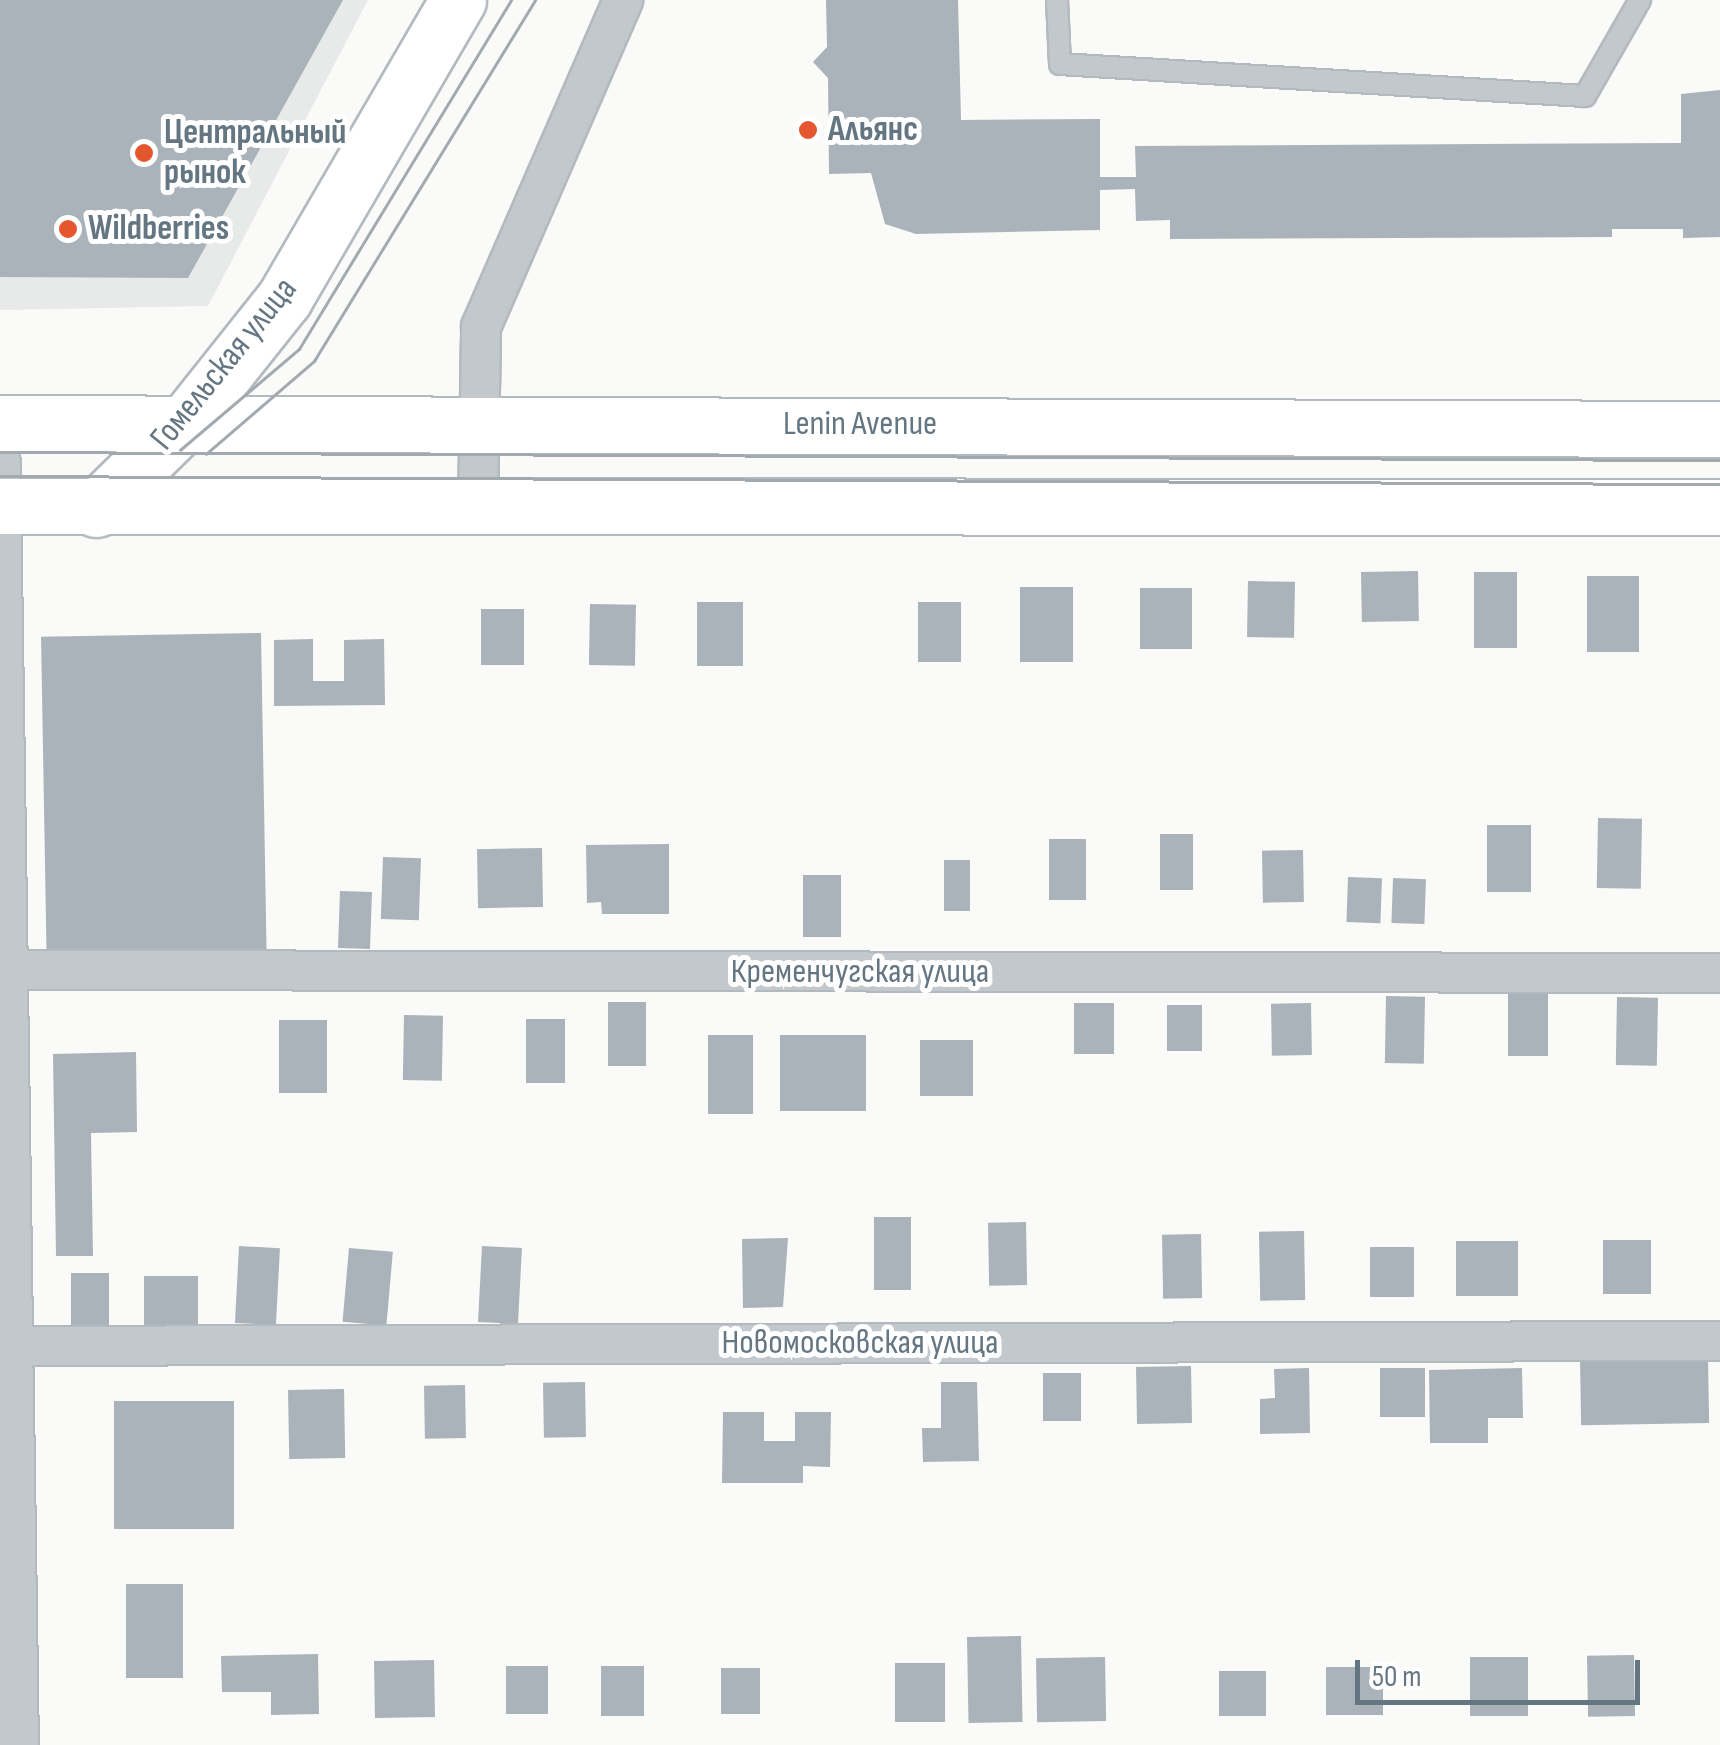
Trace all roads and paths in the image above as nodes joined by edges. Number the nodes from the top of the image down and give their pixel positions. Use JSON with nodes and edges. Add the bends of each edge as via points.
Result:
{"nodes":[{"id":1,"x":458,"y":0,"type":"edge"},
{"id":2,"x":623,"y":0,"type":"edge"},
{"id":3,"x":1057,"y":0,"type":"edge"},
{"id":4,"x":1640,"y":0,"type":"edge"},
{"id":5,"x":190,"y":417,"type":"junction"},
{"id":6,"x":0,"y":422,"type":"edge"},
{"id":7,"x":479,"y":422,"type":"junction"},
{"id":8,"x":1720,"y":429,"type":"edge"},
{"id":9,"x":2,"y":506,"type":"edge"},
{"id":10,"x":478,"y":506,"type":"junction"},
{"id":11,"x":1720,"y":507,"type":"edge"},
{"id":12,"x":96,"y":509,"type":"junction"},
{"id":13,"x":3,"y":970,"type":"edge"},
{"id":14,"x":1720,"y":974,"type":"edge"},
{"id":15,"x":1720,"y":1340,"type":"edge"},
{"id":16,"x":7,"y":1346,"type":"edge"},
{"id":17,"x":19,"y":1745,"type":"edge"}],
"edges":[{"from":1,"to":5,"type":"main road","name":"Гомельская улица","via":[[284,299]]},
{"from":2,"to":7,"type":"street","via":[[481,326]]},
{"from":3,"to":4,"type":"lane","via":[[1060,64],[1585,96]]},
{"from":5,"to":6,"type":"main road","name":"Lenin Avenue"},
{"from":5,"to":7,"type":"main road","name":"Lenin Avenue"},
{"from":5,"to":12,"type":"main road","name":"Гомельская улица"},
{"from":6,"to":9,"type":"street"},
{"from":7,"to":8,"type":"main road","name":"Lenin Avenue"},
{"from":7,"to":10,"type":"street"},
{"from":9,"to":12,"type":"main road"},
{"from":9,"to":13,"type":"street"},
{"from":10,"to":11,"type":"main road"},
{"from":10,"to":12,"type":"main road"},
{"from":13,"to":14,"type":"street","name":"Кременчугская улица"},
{"from":13,"to":16,"type":"street"},
{"from":15,"to":16,"type":"street","name":"Новомосковская улица"},
{"from":16,"to":17,"type":"street"}]}
